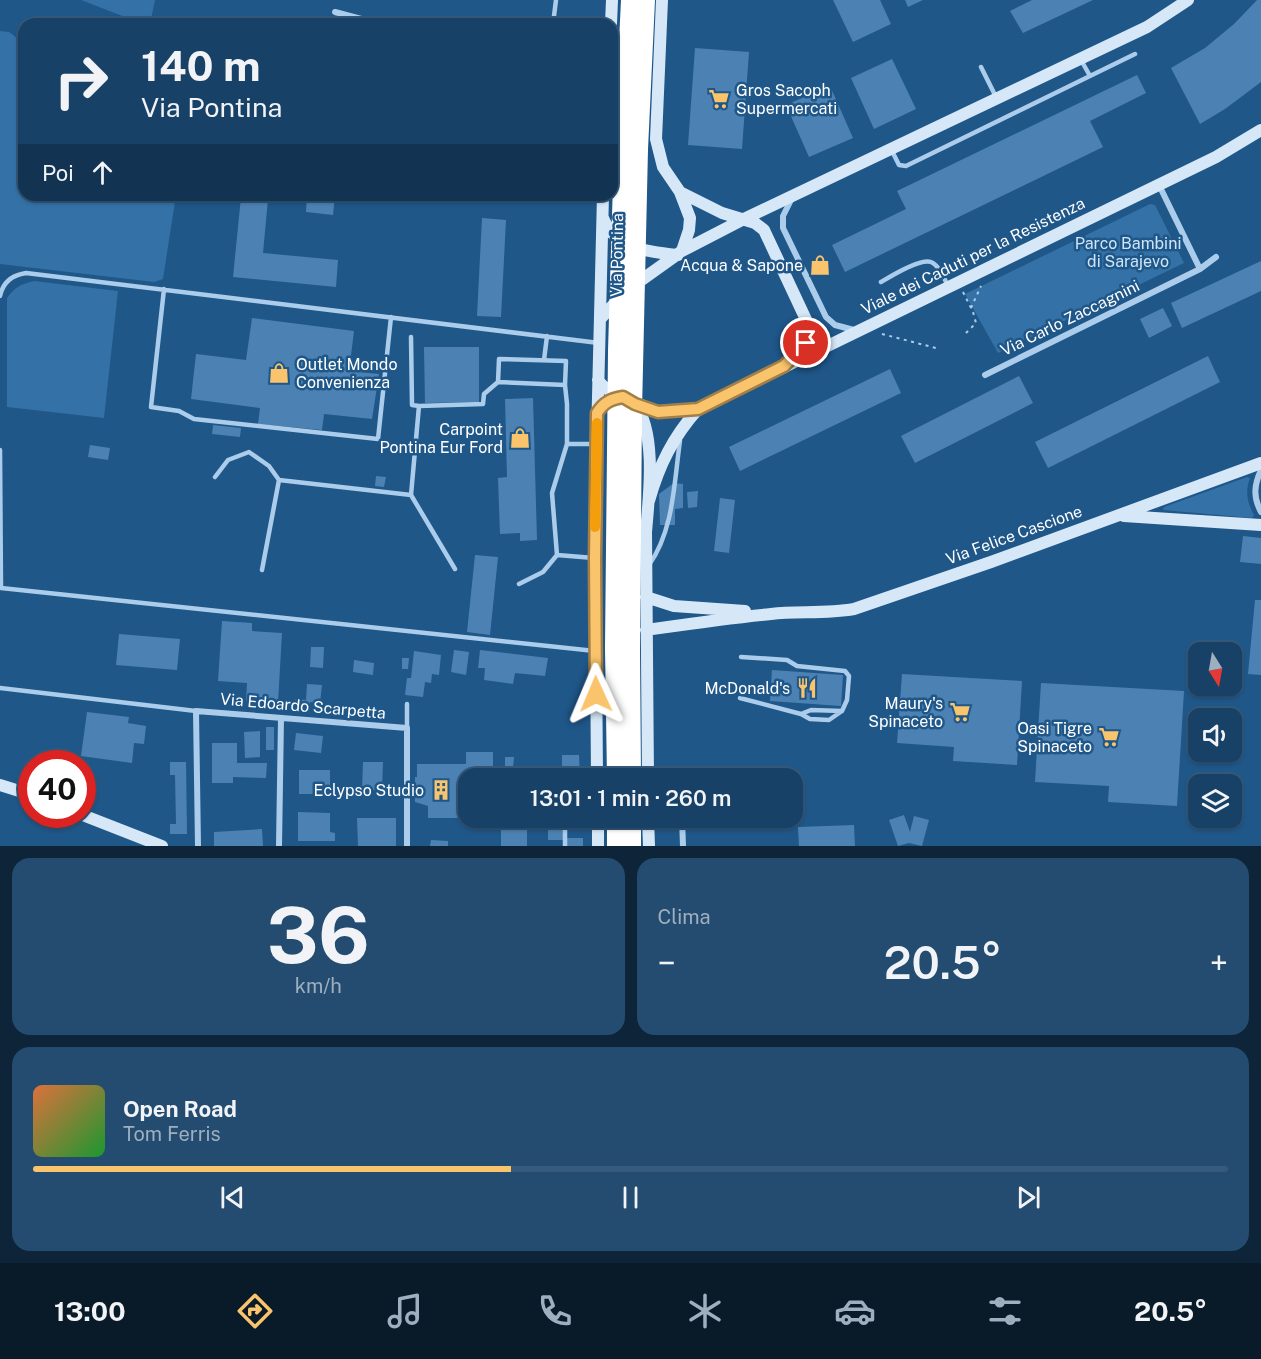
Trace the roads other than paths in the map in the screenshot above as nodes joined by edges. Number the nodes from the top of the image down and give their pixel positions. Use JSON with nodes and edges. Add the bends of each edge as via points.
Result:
{"nodes":[{"id":1,"x":556,"y":0,"type":"edge"},
{"id":2,"x":612,"y":0,"type":"edge"},
{"id":3,"x":630,"y":0,"type":"edge"},
{"id":4,"x":646,"y":0,"type":"edge"},
{"id":5,"x":662,"y":0,"type":"edge"},
{"id":6,"x":1188,"y":0,"type":"edge"},
{"id":7,"x":335,"y":12,"type":"dead end"},
{"id":8,"x":358,"y":18,"type":"edge"},
{"id":9,"x":554,"y":18,"type":"edge"},
{"id":10,"x":610,"y":18,"type":"edge"},
{"id":11,"x":1135,"y":54,"type":"dead end"},
{"id":12,"x":1081,"y":60,"type":"junction"},
{"id":13,"x":981,"y":67,"type":"dead end"},
{"id":14,"x":1090,"y":76,"type":"junction"},
{"id":15,"x":997,"y":99,"type":"junction"},
{"id":16,"x":1261,"y":130,"type":"edge"},
{"id":17,"x":631,"y":148,"type":"junction"},
{"id":18,"x":892,"y":150,"type":"junction"},
{"id":19,"x":1158,"y":185,"type":"junction"},
{"id":20,"x":680,"y":192,"type":"junction"},
{"id":21,"x":793,"y":197,"type":"junction"},
{"id":22,"x":603,"y":201,"type":"edge"},
{"id":23,"x":602,"y":216,"type":"junction"},
{"id":24,"x":744,"y":219,"type":"junction"},
{"id":25,"x":680,"y":253,"type":"junction"},
{"id":26,"x":1216,"y":257,"type":"dead end"},
{"id":27,"x":1200,"y":269,"type":"junction"},
{"id":28,"x":881,"y":282,"type":"dead end"},
{"id":29,"x":948,"y":286,"type":"junction"},
{"id":30,"x":164,"y":289,"type":"junction"},
{"id":31,"x":0,"y":296,"type":"edge"},
{"id":32,"x":391,"y":317,"type":"junction"},
{"id":33,"x":600,"y":319,"type":"junction"},
{"id":34,"x":856,"y":331,"type":"junction"},
{"id":35,"x":547,"y":336,"type":"junction"},
{"id":36,"x":411,"y":337,"type":"dead end"},
{"id":37,"x":599,"y":343,"type":"junction"},
{"id":38,"x":544,"y":360,"type":"junction"},
{"id":39,"x":784,"y":366,"type":"junction"},
{"id":40,"x":985,"y":375,"type":"dead end"},
{"id":41,"x":598,"y":380,"type":"junction"},
{"id":42,"x":498,"y":382,"type":"junction"},
{"id":43,"x":565,"y":385,"type":"junction"},
{"id":44,"x":623,"y":397,"type":"junction"},
{"id":45,"x":635,"y":404,"type":"junction"},
{"id":46,"x":419,"y":406,"type":"junction"},
{"id":47,"x":698,"y":409,"type":"junction"},
{"id":48,"x":597,"y":413,"type":"junction"},
{"id":49,"x":681,"y":429,"type":"junction"},
{"id":50,"x":567,"y":444,"type":"junction"},
{"id":51,"x":597,"y":444,"type":"junction"},
{"id":52,"x":0,"y":450,"type":"edge"},
{"id":53,"x":1261,"y":463,"type":"edge"},
{"id":54,"x":1261,"y":470,"type":"edge"},
{"id":55,"x":216,"y":477,"type":"dead end"},
{"id":56,"x":279,"y":480,"type":"junction"},
{"id":57,"x":411,"y":495,"type":"junction"},
{"id":58,"x":649,"y":501,"type":"junction"},
{"id":59,"x":1261,"y":512,"type":"edge"},
{"id":60,"x":1117,"y":516,"type":"junction"},
{"id":61,"x":1261,"y":525,"type":"edge"},
{"id":62,"x":557,"y":555,"type":"junction"},
{"id":63,"x":595,"y":558,"type":"junction"},
{"id":64,"x":455,"y":569,"type":"dead end"},
{"id":65,"x":262,"y":570,"type":"dead end"},
{"id":66,"x":646,"y":570,"type":"junction"},
{"id":67,"x":519,"y":584,"type":"dead end"},
{"id":68,"x":646,"y":597,"type":"junction"},
{"id":69,"x":773,"y":614,"type":"junction"},
{"id":70,"x":646,"y":630,"type":"junction"},
{"id":71,"x":622,"y":649,"type":"junction"},
{"id":72,"x":595,"y":651,"type":"junction"},
{"id":73,"x":741,"y":657,"type":"dead end"},
{"id":74,"x":0,"y":688,"type":"edge"},
{"id":75,"x":740,"y":698,"type":"dead end"},
{"id":76,"x":407,"y":704,"type":"dead end"},
{"id":77,"x":196,"y":711,"type":"junction"},
{"id":78,"x":842,"y":711,"type":"junction"},
{"id":79,"x":801,"y":714,"type":"junction"},
{"id":80,"x":281,"y":718,"type":"junction"},
{"id":81,"x":407,"y":728,"type":"junction"},
{"id":82,"x":597,"y":768,"type":"edge"},
{"id":83,"x":616,"y":768,"type":"edge"},
{"id":84,"x":631,"y":768,"type":"edge"},
{"id":85,"x":648,"y":768,"type":"edge"},
{"id":86,"x":0,"y":785,"type":"edge"},
{"id":87,"x":18,"y":791,"type":"edge"},
{"id":88,"x":96,"y":820,"type":"edge"},
{"id":89,"x":565,"y":828,"type":"edge"},
{"id":90,"x":598,"y":828,"type":"edge"},
{"id":91,"x":616,"y":828,"type":"edge"},
{"id":92,"x":632,"y":828,"type":"edge"},
{"id":93,"x":648,"y":828,"type":"edge"},
{"id":94,"x":682,"y":828,"type":"edge"},
{"id":95,"x":162,"y":846,"type":"edge"},
{"id":96,"x":198,"y":846,"type":"edge"},
{"id":97,"x":279,"y":846,"type":"edge"},
{"id":98,"x":407,"y":846,"type":"edge"},
{"id":99,"x":565,"y":846,"type":"edge"},
{"id":100,"x":598,"y":846,"type":"edge"},
{"id":101,"x":616,"y":846,"type":"edge"},
{"id":102,"x":632,"y":846,"type":"edge"},
{"id":103,"x":649,"y":846,"type":"edge"},
{"id":104,"x":683,"y":846,"type":"edge"}],
"edges":[{"from":1,"to":9,"type":"lane"},
{"from":2,"to":10,"type":"street"},
{"from":3,"to":17,"type":"highway","name":"Via Pontina"},
{"from":4,"to":17,"type":"highway","name":"Via Pontina"},
{"from":5,"to":20,"type":"street","via":[[656,139],[663,167]]},
{"from":6,"to":12,"type":"street","via":[[1147,27]]},
{"from":7,"to":8,"type":"street"},
{"from":11,"to":14,"type":"lane"},
{"from":12,"to":14,"type":"lane"},
{"from":12,"to":15,"type":"street"},
{"from":13,"to":15,"type":"lane"},
{"from":14,"to":18,"type":"lane","via":[[906,166],[899,165]]},
{"from":15,"to":18,"type":"street"},
{"from":16,"to":19,"type":"street","name":"Viale dei Caduti per la Resistenza"},
{"from":17,"to":71,"type":"highway","name":"Via Pontina","bridge":true,"via":[[633,423]]},
{"from":18,"to":21,"type":"street"},
{"from":19,"to":27,"type":"street"},
{"from":19,"to":29,"type":"street","name":"Viale dei Caduti per la Resistenza"},
{"from":20,"to":24,"type":"street","via":[[714,210]]},
{"from":20,"to":25,"type":"street","via":[[690,223]]},
{"from":21,"to":24,"type":"street"},
{"from":21,"to":34,"type":"street","via":[[783,216],[785,232],[824,314],[835,325]]},
{"from":22,"to":23,"type":"street","name":"Via Pontina"},
{"from":23,"to":25,"type":"street","via":[[611,234],[626,244],[648,252]]},
{"from":23,"to":33,"type":"street","name":"Via Pontina"},
{"from":24,"to":25,"type":"street"},
{"from":24,"to":39,"type":"street","via":[[764,231],[809,326],[804,348]]},
{"from":25,"to":33,"type":"street","via":[[631,288]]},
{"from":26,"to":27,"type":"street","name":"Via Carlo Zaccagnini"},
{"from":27,"to":40,"type":"street","name":"Via Carlo Zaccagnini"},
{"from":28,"to":29,"type":"lane","via":[[922,261],[938,267]]},
{"from":29,"to":34,"type":"street","name":"Viale dei Caduti per la Resistenza"},
{"from":30,"to":31,"type":"lane","via":[[25,273],[8,280]]},
{"from":30,"to":32,"type":"lane"},
{"from":30,"to":32,"type":"lane","via":[[151,407],[179,411],[194,420],[378,439]]},
{"from":32,"to":35,"type":"lane"},
{"from":33,"to":37,"type":"street","name":"Via Pontina"},
{"from":34,"to":39,"type":"street","name":"Viale dei Caduti per la Resistenza"},
{"from":35,"to":37,"type":"lane"},
{"from":35,"to":38,"type":"lane"},
{"from":36,"to":46,"type":"lane","via":[[412,405]]},
{"from":37,"to":41,"type":"street","name":"Via Pontina"},
{"from":38,"to":42,"type":"lane","via":[[499,358]]},
{"from":38,"to":43,"type":"lane","via":[[566,361]]},
{"from":39,"to":47,"type":"street","name":"Viale dei Caduti per la Resistenza"},
{"from":41,"to":44,"type":"street","via":[[607,390]]},
{"from":41,"to":48,"type":"street","name":"Via Pontina"},
{"from":42,"to":43,"type":"lane"},
{"from":42,"to":46,"type":"lane","via":[[484,394],[483,404]]},
{"from":43,"to":50,"type":"lane"},
{"from":44,"to":45,"type":"street"},
{"from":44,"to":48,"type":"street","via":[[608,401]]},
{"from":45,"to":47,"type":"street","via":[[662,412]]},
{"from":45,"to":58,"type":"street","via":[[648,431]]},
{"from":46,"to":57,"type":"lane"},
{"from":47,"to":49,"type":"street"},
{"from":48,"to":51,"type":"street","name":"Via Pontina"},
{"from":49,"to":58,"type":"street","via":[[663,459]]},
{"from":49,"to":66,"type":"lane","via":[[667,525],[657,554]]},
{"from":50,"to":51,"type":"lane"},
{"from":50,"to":62,"type":"lane","via":[[552,493]]},
{"from":51,"to":63,"type":"street","name":"Via Pontina"},
{"from":52,"to":72,"type":"lane","via":[[1,588]]},
{"from":53,"to":60,"type":"street","name":"Via Felice Cascione"},
{"from":54,"to":59,"type":"street","via":[[1255,493]]},
{"from":55,"to":56,"type":"lane","via":[[228,460],[249,452],[269,466]]},
{"from":56,"to":57,"type":"lane"},
{"from":56,"to":65,"type":"lane"},
{"from":57,"to":64,"type":"lane"},
{"from":58,"to":66,"type":"street"},
{"from":60,"to":61,"type":"street"},
{"from":60,"to":69,"type":"street","name":"Via Felice Cascione","via":[[854,609]]},
{"from":62,"to":63,"type":"lane"},
{"from":62,"to":67,"type":"lane","via":[[543,572]]},
{"from":63,"to":72,"type":"street","name":"Via Pontina"},
{"from":66,"to":68,"type":"street"},
{"from":68,"to":69,"type":"street","name":"Via Felice Cascione","via":[[679,607]]},
{"from":68,"to":70,"type":"street"},
{"from":69,"to":70,"type":"street","name":"Via Felice Cascione"},
{"from":70,"to":85,"type":"street"},
{"from":71,"to":83,"type":"highway","name":"Via Pontina"},
{"from":71,"to":84,"type":"highway","name":"Via Pontina"},
{"from":72,"to":82,"type":"street","name":"Via Pontina"},
{"from":73,"to":78,"type":"lane","via":[[845,670],[849,676]]},
{"from":74,"to":77,"type":"lane"},
{"from":75,"to":79,"type":"lane"},
{"from":76,"to":81,"type":"lane"},
{"from":77,"to":80,"type":"street","name":"Via Edoardo Scarpetta"},
{"from":77,"to":96,"type":"street"},
{"from":78,"to":79,"type":"lane","via":[[811,710]]},
{"from":78,"to":79,"type":"lane","via":[[829,720],[810,719]]},
{"from":80,"to":81,"type":"street","name":"Via Edoardo Scarpetta"},
{"from":80,"to":97,"type":"street"},
{"from":81,"to":98,"type":"street"},
{"from":86,"to":87,"type":"street"},
{"from":88,"to":95,"type":"street"},
{"from":89,"to":99,"type":"lane"},
{"from":90,"to":100,"type":"street"},
{"from":91,"to":101,"type":"highway"},
{"from":92,"to":102,"type":"highway"},
{"from":93,"to":103,"type":"street"},
{"from":94,"to":104,"type":"street"}]}
